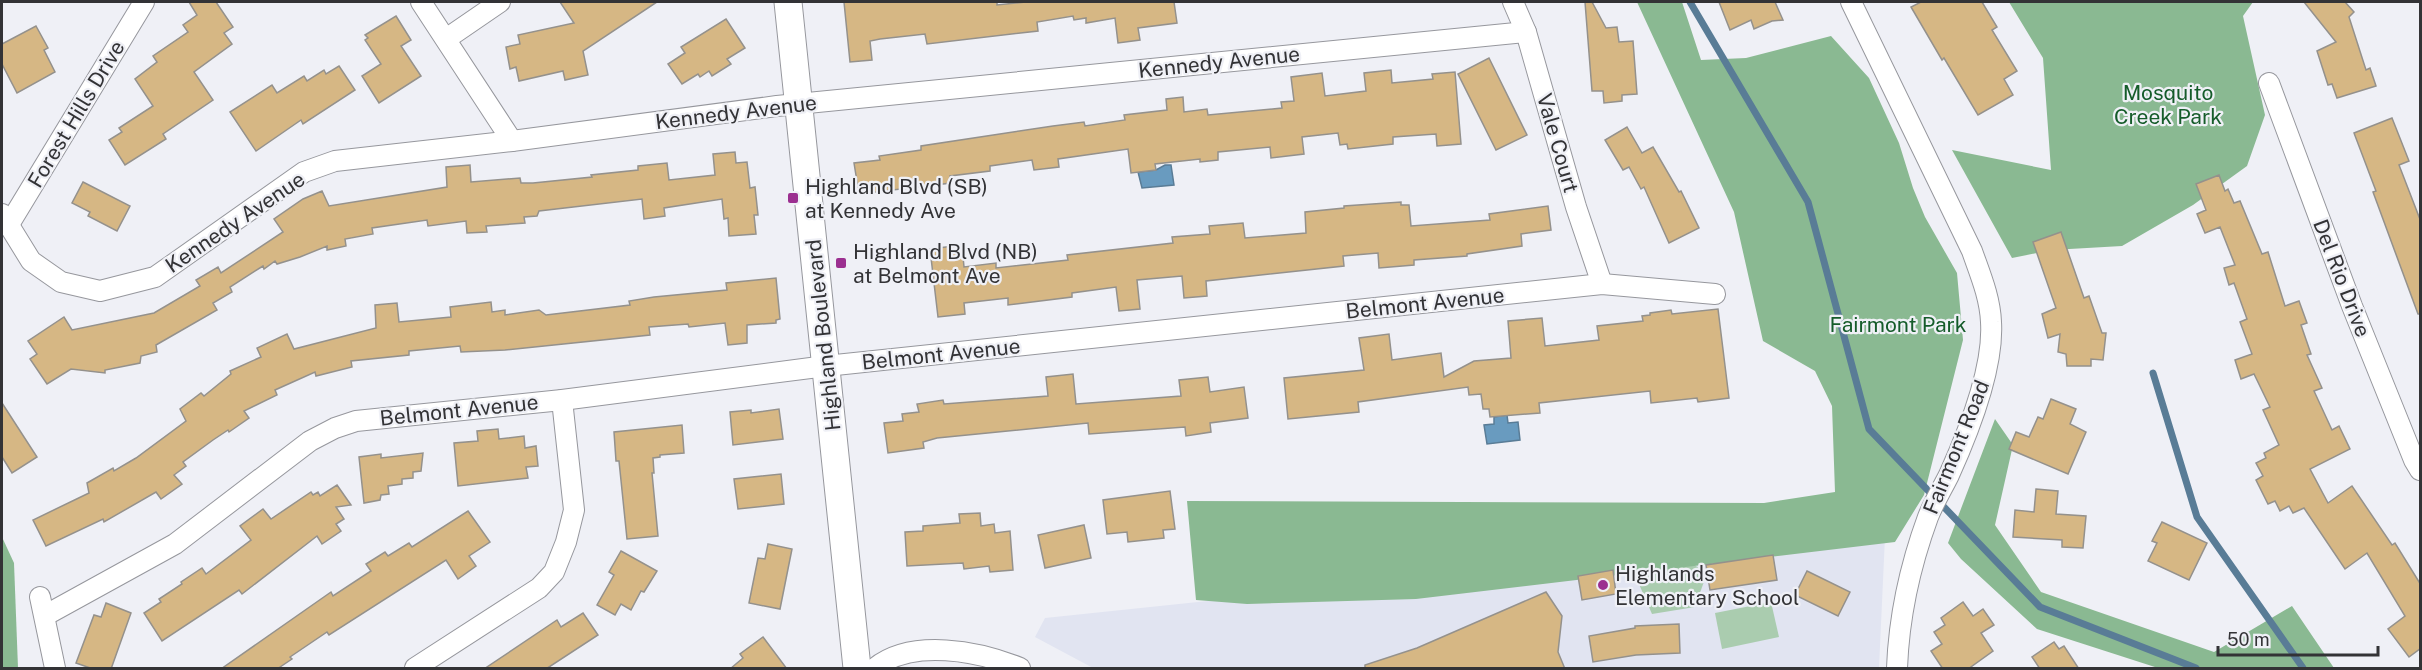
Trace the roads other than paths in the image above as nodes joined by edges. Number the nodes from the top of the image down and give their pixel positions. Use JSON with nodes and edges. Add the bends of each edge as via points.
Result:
{"nodes":[{"id":1,"x":144,"y":2,"type":"edge"},
{"id":2,"x":421,"y":2,"type":"edge"},
{"id":3,"x":500,"y":2,"type":"edge"},
{"id":4,"x":788,"y":2,"type":"edge"},
{"id":5,"x":1514,"y":2,"type":"edge"},
{"id":6,"x":1851,"y":2,"type":"edge"},
{"id":7,"x":1526,"y":32,"type":"junction"},
{"id":8,"x":446,"y":39,"type":"junction"},
{"id":9,"x":2269,"y":83,"type":"dead end"},
{"id":10,"x":798,"y":104,"type":"junction"},
{"id":11,"x":512,"y":141,"type":"junction"},
{"id":12,"x":5,"y":220,"type":"edge"},
{"id":13,"x":1602,"y":284,"type":"junction"},
{"id":14,"x":1715,"y":294,"type":"dead end"},
{"id":15,"x":826,"y":366,"type":"junction"},
{"id":16,"x":562,"y":400,"type":"junction"},
{"id":17,"x":2421,"y":470,"type":"edge"},
{"id":18,"x":55,"y":669,"type":"edge"},
{"id":19,"x":415,"y":669,"type":"edge"},
{"id":20,"x":857,"y":669,"type":"edge"},
{"id":21,"x":875,"y":669,"type":"edge"},
{"id":22,"x":1020,"y":669,"type":"edge"},
{"id":23,"x":1897,"y":669,"type":"edge"}],
"edges":[{"from":1,"to":12,"type":"street","name":"Forest Hills Drive"},
{"from":2,"to":8,"type":"street"},
{"from":3,"to":8,"type":"street"},
{"from":4,"to":10,"type":"street","name":"Highland Boulevard"},
{"from":5,"to":7,"type":"street","name":"Vale Court"},
{"from":6,"to":23,"type":"street","name":"Fairmont Road","via":[[1972,251],[1986,290],[1991,322],[1985,377],[1912,564],[1898,637]]},
{"from":7,"to":10,"type":"street","name":"Kennedy Avenue"},
{"from":7,"to":13,"type":"street","name":"Vale Court"},
{"from":8,"to":11,"type":"street"},
{"from":9,"to":17,"type":"street","name":"Del Rio Drive","via":[[2352,306]]},
{"from":10,"to":11,"type":"street","name":"Kennedy Avenue"},
{"from":10,"to":15,"type":"street","name":"Highland Boulevard"},
{"from":11,"to":12,"type":"street","name":"Kennedy Avenue","via":[[335,161],[314,168],[155,277],[100,291],[61,282],[31,261]]},
{"from":13,"to":14,"type":"street","name":"Belmont Avenue"},
{"from":13,"to":15,"type":"street","name":"Belmont Avenue"},
{"from":15,"to":16,"type":"street","name":"Belmont Avenue"},
{"from":15,"to":20,"type":"street","name":"Highland Boulevard"},
{"from":16,"to":18,"type":"street","name":"Belmont Avenue","via":[[356,421],[310,441],[175,544],[43,606]]},
{"from":16,"to":19,"type":"street","via":[[574,510],[554,572],[539,588]]},
{"from":21,"to":22,"type":"street","via":[[892,657],[932,650],[968,652]]}]}
